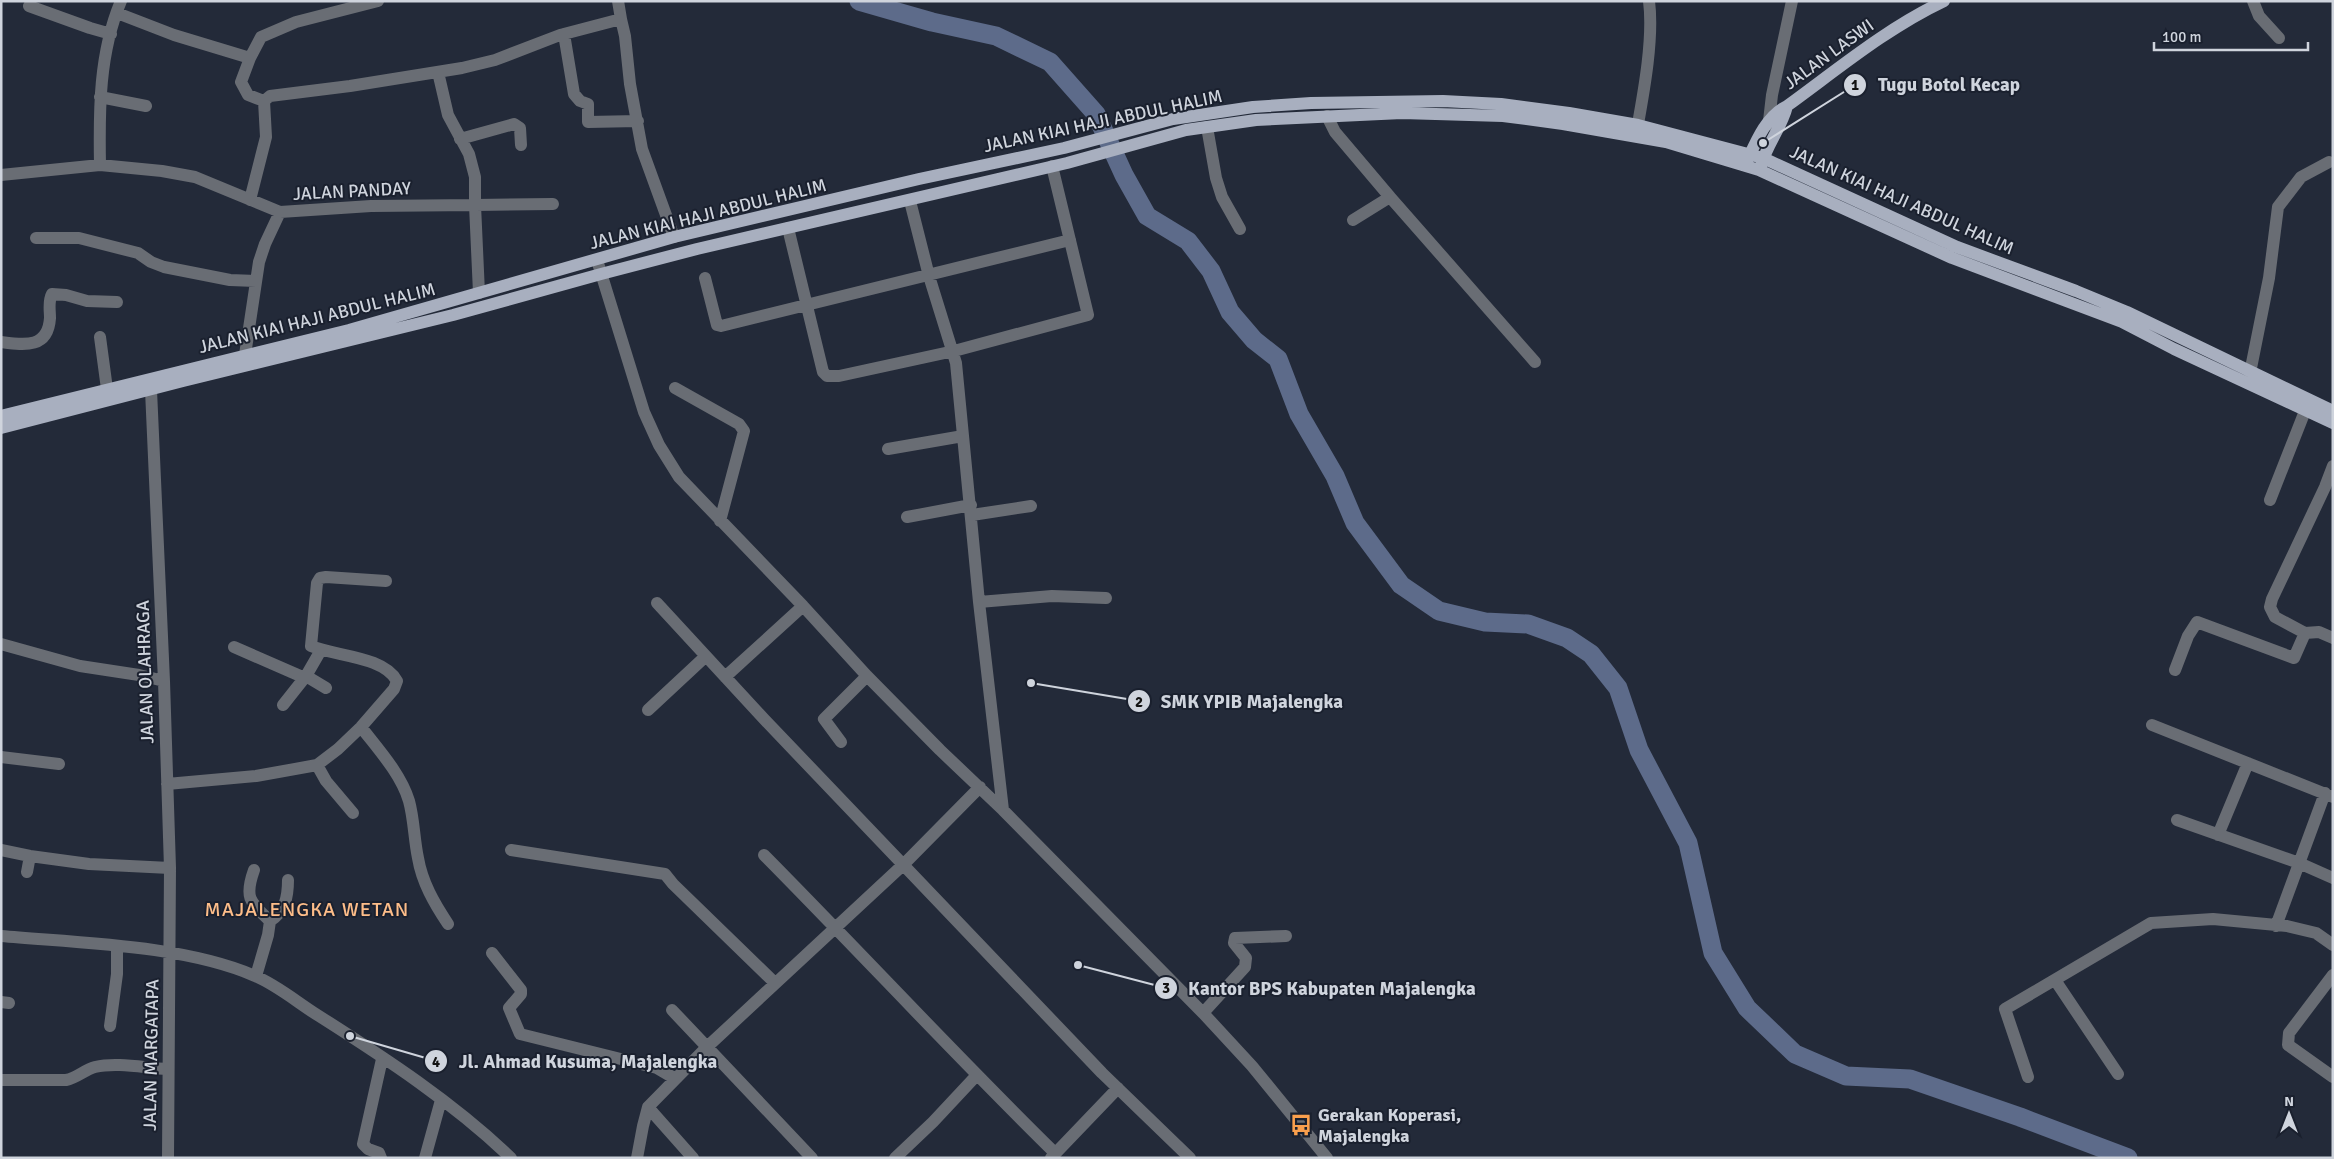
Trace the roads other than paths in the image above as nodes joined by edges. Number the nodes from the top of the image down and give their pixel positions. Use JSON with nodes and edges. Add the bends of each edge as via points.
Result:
{"nodes":[{"id":1,"x":378,"y":1,"type":"edge"},
{"id":2,"x":618,"y":1,"type":"edge"},
{"id":3,"x":1649,"y":1,"type":"edge"},
{"id":4,"x":1792,"y":1,"type":"edge"},
{"id":5,"x":1944,"y":1,"type":"edge"},
{"id":6,"x":2253,"y":1,"type":"edge"},
{"id":7,"x":29,"y":6,"type":"dead end"},
{"id":8,"x":119,"y":7,"type":"edge"},
{"id":9,"x":621,"y":19,"type":"junction"},
{"id":10,"x":111,"y":34,"type":"junction"},
{"id":11,"x":564,"y":34,"type":"junction"},
{"id":12,"x":2279,"y":38,"type":"dead end"},
{"id":13,"x":250,"y":58,"type":"junction"},
{"id":14,"x":438,"y":72,"type":"junction"},
{"id":15,"x":100,"y":97,"type":"junction"},
{"id":16,"x":264,"y":101,"type":"junction"},
{"id":17,"x":146,"y":106,"type":"dead end"},
{"id":18,"x":1327,"y":116,"type":"junction"},
{"id":19,"x":638,"y":121,"type":"junction"},
{"id":20,"x":1773,"y":125,"type":"junction"},
{"id":21,"x":1206,"y":127,"type":"junction"},
{"id":22,"x":1636,"y":131,"type":"junction"},
{"id":23,"x":460,"y":139,"type":"junction"},
{"id":24,"x":520,"y":145,"type":"dead end"},
{"id":25,"x":1751,"y":153,"type":"junction"},
{"id":26,"x":1763,"y":158,"type":"junction"},
{"id":27,"x":2329,"y":162,"type":"dead end"},
{"id":28,"x":100,"y":164,"type":"junction"},
{"id":29,"x":1052,"y":166,"type":"junction"},
{"id":30,"x":1745,"y":166,"type":"junction"},
{"id":31,"x":1759,"y":170,"type":"junction"},
{"id":32,"x":1,"y":175,"type":"edge"},
{"id":33,"x":1390,"y":197,"type":"junction"},
{"id":34,"x":250,"y":200,"type":"junction"},
{"id":35,"x":910,"y":200,"type":"junction"},
{"id":36,"x":553,"y":204,"type":"dead end"},
{"id":37,"x":475,"y":205,"type":"junction"},
{"id":38,"x":280,"y":212,"type":"junction"},
{"id":39,"x":1353,"y":220,"type":"dead end"},
{"id":40,"x":788,"y":228,"type":"junction"},
{"id":41,"x":1240,"y":229,"type":"dead end"},
{"id":42,"x":674,"y":237,"type":"junction"},
{"id":43,"x":36,"y":238,"type":"dead end"},
{"id":44,"x":1070,"y":240,"type":"junction"},
{"id":45,"x":597,"y":260,"type":"junction"},
{"id":46,"x":601,"y":274,"type":"junction"},
{"id":47,"x":930,"y":276,"type":"junction"},
{"id":48,"x":705,"y":278,"type":"dead end"},
{"id":49,"x":256,"y":281,"type":"junction"},
{"id":50,"x":2062,"y":292,"type":"junction"},
{"id":51,"x":479,"y":293,"type":"junction"},
{"id":52,"x":117,"y":302,"type":"dead end"},
{"id":53,"x":808,"y":304,"type":"junction"},
{"id":54,"x":100,"y":336,"type":"dead end"},
{"id":55,"x":1,"y":342,"type":"edge"},
{"id":56,"x":954,"y":351,"type":"junction"},
{"id":57,"x":245,"y":355,"type":"junction"},
{"id":58,"x":1535,"y":362,"type":"dead end"},
{"id":59,"x":2250,"y":373,"type":"junction"},
{"id":60,"x":675,"y":388,"type":"dead end"},
{"id":61,"x":107,"y":389,"type":"junction"},
{"id":62,"x":151,"y":390,"type":"junction"},
{"id":63,"x":2305,"y":411,"type":"junction"},
{"id":64,"x":2333,"y":411,"type":"edge"},
{"id":65,"x":1,"y":416,"type":"edge"},
{"id":66,"x":2333,"y":423,"type":"edge"},
{"id":67,"x":1,"y":428,"type":"edge"},
{"id":68,"x":963,"y":436,"type":"junction"},
{"id":69,"x":888,"y":449,"type":"dead end"},
{"id":70,"x":2333,"y":466,"type":"edge"},
{"id":71,"x":2329,"y":488,"type":"edge"},
{"id":72,"x":2270,"y":500,"type":"dead end"},
{"id":73,"x":1031,"y":506,"type":"dead end"},
{"id":74,"x":971,"y":510,"type":"junction"},
{"id":75,"x":907,"y":517,"type":"dead end"},
{"id":76,"x":720,"y":521,"type":"junction"},
{"id":77,"x":386,"y":581,"type":"dead end"},
{"id":78,"x":1106,"y":598,"type":"dead end"},
{"id":79,"x":979,"y":602,"type":"junction"},
{"id":80,"x":657,"y":603,"type":"dead end"},
{"id":81,"x":803,"y":606,"type":"junction"},
{"id":82,"x":2305,"y":633,"type":"junction"},
{"id":83,"x":2333,"y":638,"type":"edge"},
{"id":84,"x":1,"y":644,"type":"edge"},
{"id":85,"x":234,"y":647,"type":"dead end"},
{"id":86,"x":322,"y":650,"type":"junction"},
{"id":87,"x":706,"y":656,"type":"junction"},
{"id":88,"x":2176,"y":670,"type":"dead end"},
{"id":89,"x":867,"y":676,"type":"junction"},
{"id":90,"x":306,"y":677,"type":"junction"},
{"id":91,"x":725,"y":677,"type":"junction"},
{"id":92,"x":164,"y":681,"type":"junction"},
{"id":93,"x":326,"y":688,"type":"dead end"},
{"id":94,"x":283,"y":705,"type":"dead end"},
{"id":95,"x":648,"y":710,"type":"dead end"},
{"id":96,"x":2152,"y":725,"type":"dead end"},
{"id":97,"x":361,"y":727,"type":"junction"},
{"id":98,"x":841,"y":742,"type":"dead end"},
{"id":99,"x":1,"y":757,"type":"edge"},
{"id":100,"x":2248,"y":763,"type":"junction"},
{"id":101,"x":59,"y":764,"type":"dead end"},
{"id":102,"x":317,"y":765,"type":"junction"},
{"id":103,"x":167,"y":784,"type":"junction"},
{"id":104,"x":980,"y":788,"type":"junction"},
{"id":105,"x":2329,"y":795,"type":"edge"},
{"id":106,"x":1004,"y":810,"type":"junction"},
{"id":107,"x":353,"y":813,"type":"dead end"},
{"id":108,"x":2177,"y":820,"type":"dead end"},
{"id":109,"x":2218,"y":835,"type":"junction"},
{"id":110,"x":1,"y":850,"type":"edge"},
{"id":111,"x":511,"y":850,"type":"dead end"},
{"id":112,"x":764,"y":855,"type":"dead end"},
{"id":113,"x":30,"y":856,"type":"junction"},
{"id":114,"x":2299,"y":863,"type":"junction"},
{"id":115,"x":904,"y":864,"type":"junction"},
{"id":116,"x":170,"y":868,"type":"junction"},
{"id":117,"x":254,"y":870,"type":"dead end"},
{"id":118,"x":27,"y":872,"type":"dead end"},
{"id":119,"x":2333,"y":878,"type":"edge"},
{"id":120,"x":288,"y":880,"type":"dead end"},
{"id":121,"x":270,"y":922,"type":"junction"},
{"id":122,"x":448,"y":924,"type":"dead end"},
{"id":123,"x":2276,"y":926,"type":"junction"},
{"id":124,"x":836,"y":928,"type":"junction"},
{"id":125,"x":1,"y":936,"type":"edge"},
{"id":126,"x":1286,"y":936,"type":"dead end"},
{"id":127,"x":2333,"y":945,"type":"edge"},
{"id":128,"x":117,"y":947,"type":"junction"},
{"id":129,"x":171,"y":953,"type":"junction"},
{"id":130,"x":492,"y":953,"type":"dead end"},
{"id":131,"x":2333,"y":975,"type":"edge"},
{"id":132,"x":256,"y":976,"type":"junction"},
{"id":133,"x":2055,"y":980,"type":"junction"},
{"id":134,"x":775,"y":984,"type":"junction"},
{"id":135,"x":672,"y":1010,"type":"dead end"},
{"id":136,"x":1203,"y":1014,"type":"junction"},
{"id":137,"x":110,"y":1026,"type":"dead end"},
{"id":138,"x":707,"y":1047,"type":"junction"},
{"id":139,"x":382,"y":1058,"type":"junction"},
{"id":140,"x":167,"y":1070,"type":"junction"},
{"id":141,"x":2118,"y":1074,"type":"dead end"},
{"id":142,"x":976,"y":1076,"type":"junction"},
{"id":143,"x":2028,"y":1077,"type":"dead end"},
{"id":144,"x":2333,"y":1077,"type":"edge"},
{"id":145,"x":674,"y":1078,"type":"junction"},
{"id":146,"x":1,"y":1080,"type":"edge"},
{"id":147,"x":1118,"y":1088,"type":"junction"},
{"id":148,"x":441,"y":1100,"type":"junction"},
{"id":149,"x":648,"y":1107,"type":"junction"},
{"id":150,"x":1053,"y":1156,"type":"edge"},
{"id":151,"x":1187,"y":1157,"type":"edge"},
{"id":152,"x":168,"y":1158,"type":"edge"},
{"id":153,"x":381,"y":1158,"type":"edge"},
{"id":154,"x":425,"y":1158,"type":"edge"},
{"id":155,"x":511,"y":1158,"type":"edge"},
{"id":156,"x":637,"y":1158,"type":"edge"},
{"id":157,"x":692,"y":1158,"type":"edge"},
{"id":158,"x":812,"y":1158,"type":"edge"},
{"id":159,"x":895,"y":1158,"type":"edge"},
{"id":160,"x":1327,"y":1158,"type":"edge"}],
"edges":[{"from":1,"to":13,"type":"street","via":[[296,22],[271,32],[261,37]]},
{"from":2,"to":9,"type":"street"},
{"from":3,"to":22,"type":"street","via":[[1650,25]]},
{"from":4,"to":20,"type":"street","via":[[1773,88]]},
{"from":5,"to":20,"type":"main road","name":"JALAN LASWI","via":[[1858,52],[1787,106],[1784,119]]},
{"from":6,"to":12,"type":"street","via":[[2259,16]]},
{"from":7,"to":10,"type":"street"},
{"from":8,"to":10,"type":"street"},
{"from":8,"to":13,"type":"street","via":[[174,35]]},
{"from":9,"to":11,"type":"street"},
{"from":9,"to":19,"type":"street"},
{"from":10,"to":15,"type":"street"},
{"from":11,"to":14,"type":"street","via":[[495,60]]},
{"from":11,"to":19,"type":"street","via":[[576,98],[588,104],[588,122]]},
{"from":13,"to":16,"type":"street","via":[[241,82],[248,95]]},
{"from":14,"to":16,"type":"street","via":[[283,93]]},
{"from":14,"to":23,"type":"street","via":[[444,103]]},
{"from":15,"to":17,"type":"street"},
{"from":15,"to":28,"type":"street"},
{"from":16,"to":34,"type":"street","via":[[266,137]]},
{"from":18,"to":21,"type":"main road","name":"JALAN KIAI HAJI ABDUL HALIM"},
{"from":18,"to":22,"type":"main road","name":"JALAN KIAI HAJI ABDUL HALIM","via":[[1503,116]]},
{"from":18,"to":33,"type":"street","via":[[1335,132]]},
{"from":19,"to":42,"type":"street","via":[[642,149]]},
{"from":20,"to":25,"type":"main road","name":"JALAN LASWI"},
{"from":20,"to":26,"type":"main road","name":"JALAN LASWI"},
{"from":21,"to":29,"type":"main road","name":"JALAN KIAI HAJI ABDUL HALIM"},
{"from":21,"to":41,"type":"street","via":[[1222,197]]},
{"from":22,"to":25,"type":"main road","name":"JALAN KIAI HAJI ABDUL HALIM"},
{"from":22,"to":30,"type":"main road","name":"JALAN KIAI HAJI ABDUL HALIM"},
{"from":22,"to":42,"type":"main road","name":"JALAN KIAI HAJI ABDUL HALIM","via":[[1568,113],[1501,104],[1443,101],[1253,107],[1173,120]]},
{"from":23,"to":24,"type":"street","via":[[514,124],[520,128]]},
{"from":23,"to":37,"type":"street","via":[[475,177]]},
{"from":25,"to":26,"type":"main road","name":"JALAN KIAI HAJI ABDUL HALIM"},
{"from":25,"to":30,"type":"main road","name":"JALAN LASWI"},
{"from":26,"to":31,"type":"main road","name":"JALAN LASWI"},
{"from":26,"to":50,"type":"main road","name":"JALAN KIAI HAJI ABDUL HALIM","via":[[1957,248]]},
{"from":27,"to":59,"type":"street","via":[[2300,177],[2278,207],[2269,278]]},
{"from":28,"to":32,"type":"street","name":"JALAN PANDAY"},
{"from":28,"to":34,"type":"street","name":"JALAN PANDAY","via":[[195,177]]},
{"from":29,"to":35,"type":"main road","name":"JALAN KIAI HAJI ABDUL HALIM"},
{"from":29,"to":44,"type":"street"},
{"from":30,"to":31,"type":"main road","name":"JALAN KIAI HAJI ABDUL HALIM"},
{"from":31,"to":50,"type":"main road","name":"JALAN KIAI HAJI ABDUL HALIM","via":[[1952,258]]},
{"from":33,"to":39,"type":"street"},
{"from":33,"to":58,"type":"street"},
{"from":34,"to":38,"type":"street","name":"JALAN PANDAY"},
{"from":35,"to":40,"type":"main road","name":"JALAN KIAI HAJI ABDUL HALIM"},
{"from":35,"to":47,"type":"street"},
{"from":36,"to":37,"type":"street","name":"JALAN PANDAY"},
{"from":37,"to":38,"type":"street","name":"JALAN PANDAY","via":[[371,206]]},
{"from":37,"to":51,"type":"street"},
{"from":38,"to":49,"type":"street","via":[[265,244]]},
{"from":40,"to":46,"type":"main road","name":"JALAN KIAI HAJI ABDUL HALIM"},
{"from":40,"to":53,"type":"street"},
{"from":42,"to":45,"type":"main road","name":"JALAN KIAI HAJI ABDUL HALIM"},
{"from":43,"to":49,"type":"street","via":[[78,238],[138,253],[164,267],[230,280]]},
{"from":44,"to":47,"type":"street"},
{"from":44,"to":56,"type":"street","via":[[1088,316],[1047,324]]},
{"from":45,"to":46,"type":"street"},
{"from":45,"to":51,"type":"main road","name":"JALAN KIAI HAJI ABDUL HALIM"},
{"from":46,"to":62,"type":"main road","name":"JALAN KIAI HAJI ABDUL HALIM","via":[[453,315]]},
{"from":46,"to":76,"type":"street","via":[[644,412],[659,445],[679,477]]},
{"from":47,"to":53,"type":"street"},
{"from":47,"to":56,"type":"street"},
{"from":48,"to":53,"type":"street","via":[[717,326]]},
{"from":49,"to":57,"type":"street"},
{"from":50,"to":59,"type":"main road","name":"JALAN KIAI HAJI ABDUL HALIM","via":[[2126,312]]},
{"from":50,"to":63,"type":"main road","name":"JALAN KIAI HAJI ABDUL HALIM"},
{"from":51,"to":57,"type":"main road","name":"JALAN KIAI HAJI ABDUL HALIM","via":[[358,328]]},
{"from":52,"to":55,"type":"street","via":[[86,301],[52,294],[50,320],[42,339],[25,345]]},
{"from":53,"to":56,"type":"street","via":[[823,372],[832,377]]},
{"from":54,"to":61,"type":"street"},
{"from":56,"to":68,"type":"street"},
{"from":57,"to":61,"type":"main road","name":"JALAN KIAI HAJI ABDUL HALIM"},
{"from":59,"to":64,"type":"main road","name":"JALAN KIAI HAJI ABDUL HALIM"},
{"from":60,"to":76,"type":"street","via":[[739,424],[744,432]]},
{"from":61,"to":65,"type":"main road","name":"JALAN KIAI HAJI ABDUL HALIM"},
{"from":62,"to":67,"type":"main road","name":"JALAN KIAI HAJI ABDUL HALIM"},
{"from":62,"to":92,"type":"street","name":"JALAN OLAHRAGA"},
{"from":63,"to":66,"type":"main road","name":"JALAN KIAI HAJI ABDUL HALIM"},
{"from":63,"to":72,"type":"street"},
{"from":68,"to":69,"type":"street"},
{"from":68,"to":74,"type":"street"},
{"from":70,"to":71,"type":"street"},
{"from":71,"to":82,"type":"street","via":[[2293,550],[2270,607],[2276,617]]},
{"from":73,"to":74,"type":"street"},
{"from":74,"to":75,"type":"street"},
{"from":74,"to":79,"type":"street"},
{"from":76,"to":81,"type":"street"},
{"from":77,"to":86,"type":"street","via":[[320,578],[310,644]]},
{"from":78,"to":79,"type":"street","via":[[1052,596]]},
{"from":79,"to":106,"type":"street"},
{"from":80,"to":87,"type":"street"},
{"from":81,"to":89,"type":"street"},
{"from":81,"to":91,"type":"street"},
{"from":82,"to":83,"type":"street","via":[[2319,632]]},
{"from":82,"to":88,"type":"street","via":[[2294,658],[2197,622],[2188,636]]},
{"from":84,"to":92,"type":"street","via":[[65,663]]},
{"from":85,"to":90,"type":"street"},
{"from":86,"to":90,"type":"street"},
{"from":86,"to":97,"type":"street","via":[[370,662],[397,681],[394,689]]},
{"from":87,"to":91,"type":"street"},
{"from":87,"to":95,"type":"street"},
{"from":89,"to":98,"type":"street","via":[[824,719]]},
{"from":89,"to":104,"type":"street"},
{"from":90,"to":93,"type":"street"},
{"from":90,"to":94,"type":"street"},
{"from":91,"to":115,"type":"street"},
{"from":92,"to":103,"type":"street","name":"JALAN OLAHRAGA"},
{"from":96,"to":100,"type":"street"},
{"from":97,"to":102,"type":"street"},
{"from":97,"to":122,"type":"street","via":[[398,778],[409,800],[422,873],[431,898]]},
{"from":99,"to":101,"type":"street"},
{"from":100,"to":105,"type":"street"},
{"from":100,"to":109,"type":"street"},
{"from":102,"to":103,"type":"street","via":[[256,776]]},
{"from":102,"to":107,"type":"street"},
{"from":103,"to":116,"type":"street","name":"JALAN OLAHRAGA"},
{"from":104,"to":106,"type":"street"},
{"from":104,"to":115,"type":"street"},
{"from":105,"to":114,"type":"street"},
{"from":106,"to":136,"type":"street"},
{"from":108,"to":109,"type":"street"},
{"from":109,"to":114,"type":"street"},
{"from":110,"to":113,"type":"street"},
{"from":111,"to":134,"type":"street","via":[[665,874]]},
{"from":112,"to":124,"type":"street"},
{"from":113,"to":116,"type":"street","via":[[89,864]]},
{"from":113,"to":118,"type":"street"},
{"from":114,"to":119,"type":"street"},
{"from":114,"to":123,"type":"street"},
{"from":115,"to":124,"type":"street"},
{"from":115,"to":147,"type":"street"},
{"from":116,"to":129,"type":"street","name":"JALAN OLAHRAGA"},
{"from":117,"to":121,"type":"street","via":[[249,897],[253,906]]},
{"from":120,"to":121,"type":"street","via":[[285,904]]},
{"from":121,"to":132,"type":"street"},
{"from":123,"to":127,"type":"street","via":[[2308,931]]},
{"from":123,"to":133,"type":"street","via":[[2213,919],[2151,923]]},
{"from":124,"to":134,"type":"street"},
{"from":124,"to":142,"type":"street"},
{"from":125,"to":128,"type":"street"},
{"from":126,"to":136,"type":"street","via":[[1235,938],[1234,943],[1246,958],[1245,967]]},
{"from":128,"to":129,"type":"street"},
{"from":128,"to":137,"type":"street"},
{"from":129,"to":132,"type":"street"},
{"from":129,"to":140,"type":"street","name":"JALAN MARGATAPA"},
{"from":130,"to":145,"type":"street","via":[[520,990],[521,994],[510,1008],[520,1034],[657,1068]]},
{"from":131,"to":144,"type":"street","via":[[2289,1033],[2288,1045]]},
{"from":132,"to":139,"type":"street"},
{"from":133,"to":141,"type":"street"},
{"from":133,"to":143,"type":"street","via":[[2005,1009]]},
{"from":134,"to":138,"type":"street"},
{"from":135,"to":138,"type":"street"},
{"from":136,"to":160,"type":"street","via":[[1258,1074]]},
{"from":138,"to":145,"type":"street"},
{"from":138,"to":158,"type":"street"},
{"from":139,"to":148,"type":"street"},
{"from":139,"to":153,"type":"street","via":[[363,1144],[380,1153]]},
{"from":140,"to":146,"type":"street","via":[[96,1067],[66,1080]]},
{"from":140,"to":152,"type":"street","name":"JALAN MARGATAPA"},
{"from":142,"to":150,"type":"street"},
{"from":142,"to":159,"type":"street"},
{"from":145,"to":149,"type":"street"},
{"from":147,"to":150,"type":"street"},
{"from":147,"to":151,"type":"street"},
{"from":148,"to":154,"type":"street"},
{"from":148,"to":155,"type":"street"},
{"from":149,"to":156,"type":"street"},
{"from":149,"to":157,"type":"street"}]}
